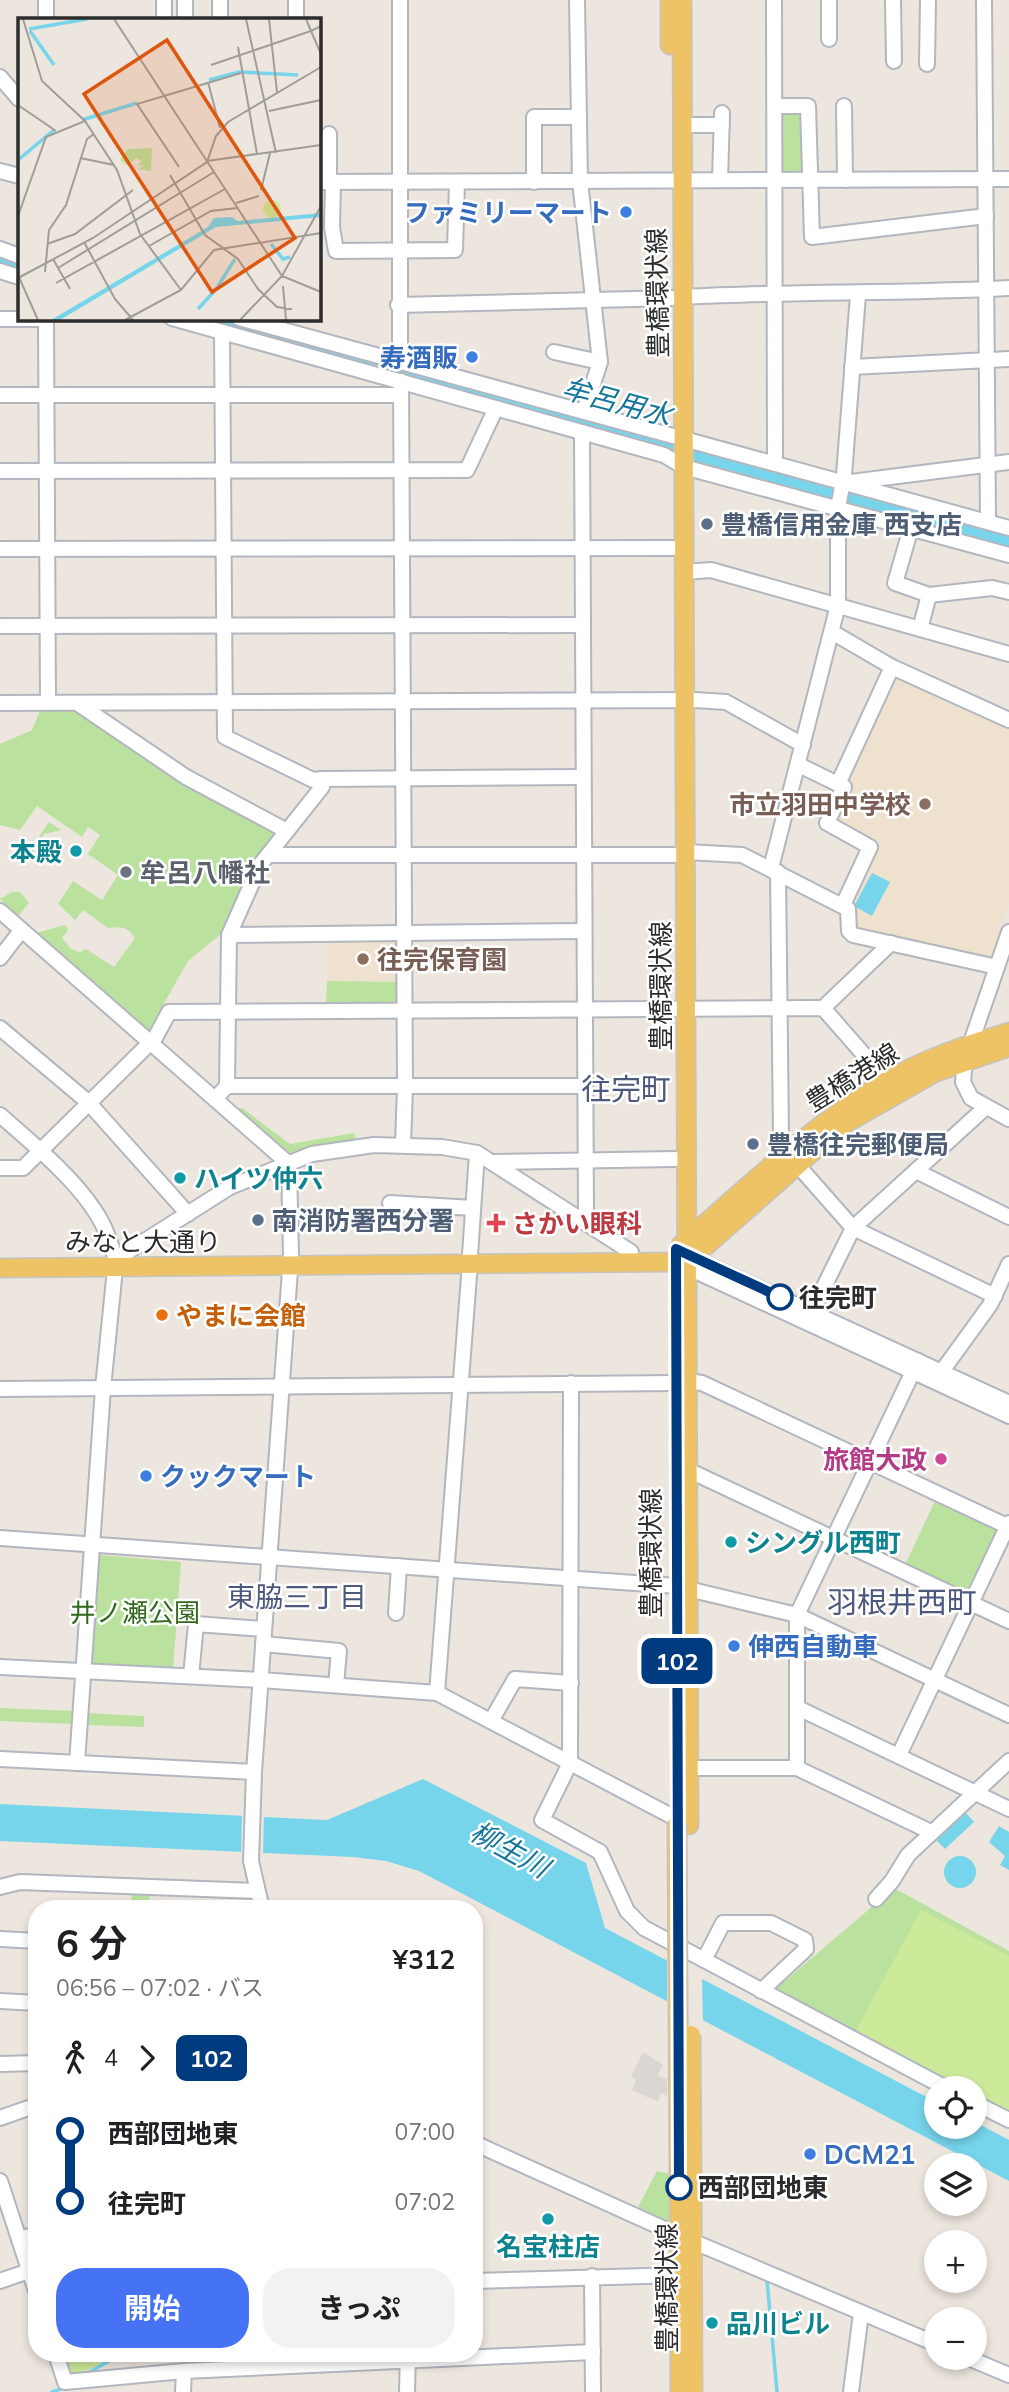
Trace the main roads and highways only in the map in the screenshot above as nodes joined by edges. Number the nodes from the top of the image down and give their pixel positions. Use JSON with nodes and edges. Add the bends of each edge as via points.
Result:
{"nodes":[{"id":1,"x":670,"y":0,"type":"edge"},
{"id":2,"x":682,"y":0,"type":"edge"},
{"id":3,"x":677,"y":180,"type":"junction"},
{"id":4,"x":679,"y":449,"type":"junction"},
{"id":5,"x":679,"y":700,"type":"junction"},
{"id":6,"x":680,"y":1007,"type":"junction"},
{"id":7,"x":1009,"y":1032,"type":"edge"},
{"id":8,"x":1009,"y":1047,"type":"edge"},
{"id":9,"x":968,"y":1052,"type":"junction"},
{"id":10,"x":792,"y":1158,"type":"junction"},
{"id":11,"x":682,"y":1254,"type":"junction"},
{"id":12,"x":0,"y":1259,"type":"edge"},
{"id":13,"x":470,"y":1259,"type":"junction"},
{"id":14,"x":114,"y":1263,"type":"junction"},
{"id":15,"x":0,"y":1268,"type":"edge"},
{"id":16,"x":682,"y":1382,"type":"junction"},
{"id":17,"x":682,"y":1588,"type":"junction"},
{"id":18,"x":681,"y":1823,"type":"junction"},
{"id":19,"x":686,"y":2239,"type":"junction"},
{"id":20,"x":680,"y":2392,"type":"edge"},
{"id":21,"x":693,"y":2392,"type":"edge"}],
"edges":[{"from":1,"to":3,"type":"main road","name":"豊橋環状線"},
{"from":2,"to":3,"type":"main road","name":"豊橋環状線","via":[[692,126]]},
{"from":3,"to":4,"type":"main road","name":"豊橋環状線"},
{"from":4,"to":5,"type":"main road","name":"豊橋環状線","via":[[685,572]]},
{"from":4,"to":5,"type":"main road","name":"豊橋環状線","via":[[673,548]]},
{"from":5,"to":6,"type":"main road","name":"豊橋環状線"},
{"from":6,"to":11,"type":"main road","name":"豊橋環状線"},
{"from":6,"to":11,"type":"main road","name":"豊橋環状線","via":[[675,1159]]},
{"from":7,"to":9,"type":"main road","name":"豊橋港線"},
{"from":8,"to":9,"type":"main road","name":"豊橋港線"},
{"from":9,"to":10,"type":"main road","name":"豊橋港線"},
{"from":9,"to":10,"type":"main road","name":"豊橋港線","via":[[887,1081],[832,1115]]},
{"from":10,"to":11,"type":"main road","name":"豊橋港線"},
{"from":11,"to":13,"type":"main road","name":"みなと大通り"},
{"from":11,"to":13,"type":"main road","name":"みなと大通り"},
{"from":11,"to":16,"type":"main road","name":"豊橋環状線"},
{"from":12,"to":14,"type":"main road","name":"みなと大通り"},
{"from":13,"to":14,"type":"main road","name":"みなと大通り"},
{"from":14,"to":15,"type":"main road","name":"みなと大通り"},
{"from":16,"to":17,"type":"main road","name":"豊橋環状線"},
{"from":16,"to":17,"type":"main road","name":"豊橋環状線","via":[[688,1470]]},
{"from":17,"to":18,"type":"main road","name":"豊橋環状線"},
{"from":17,"to":18,"type":"main road","name":"豊橋環状線","via":[[689,1768]]},
{"from":18,"to":19,"type":"main road","name":"豊橋環状線","bridge":true},
{"from":19,"to":20,"type":"main road","name":"豊橋環状線","via":[[680,2274]]},
{"from":19,"to":21,"type":"main road","name":"豊橋環状線"}]}
